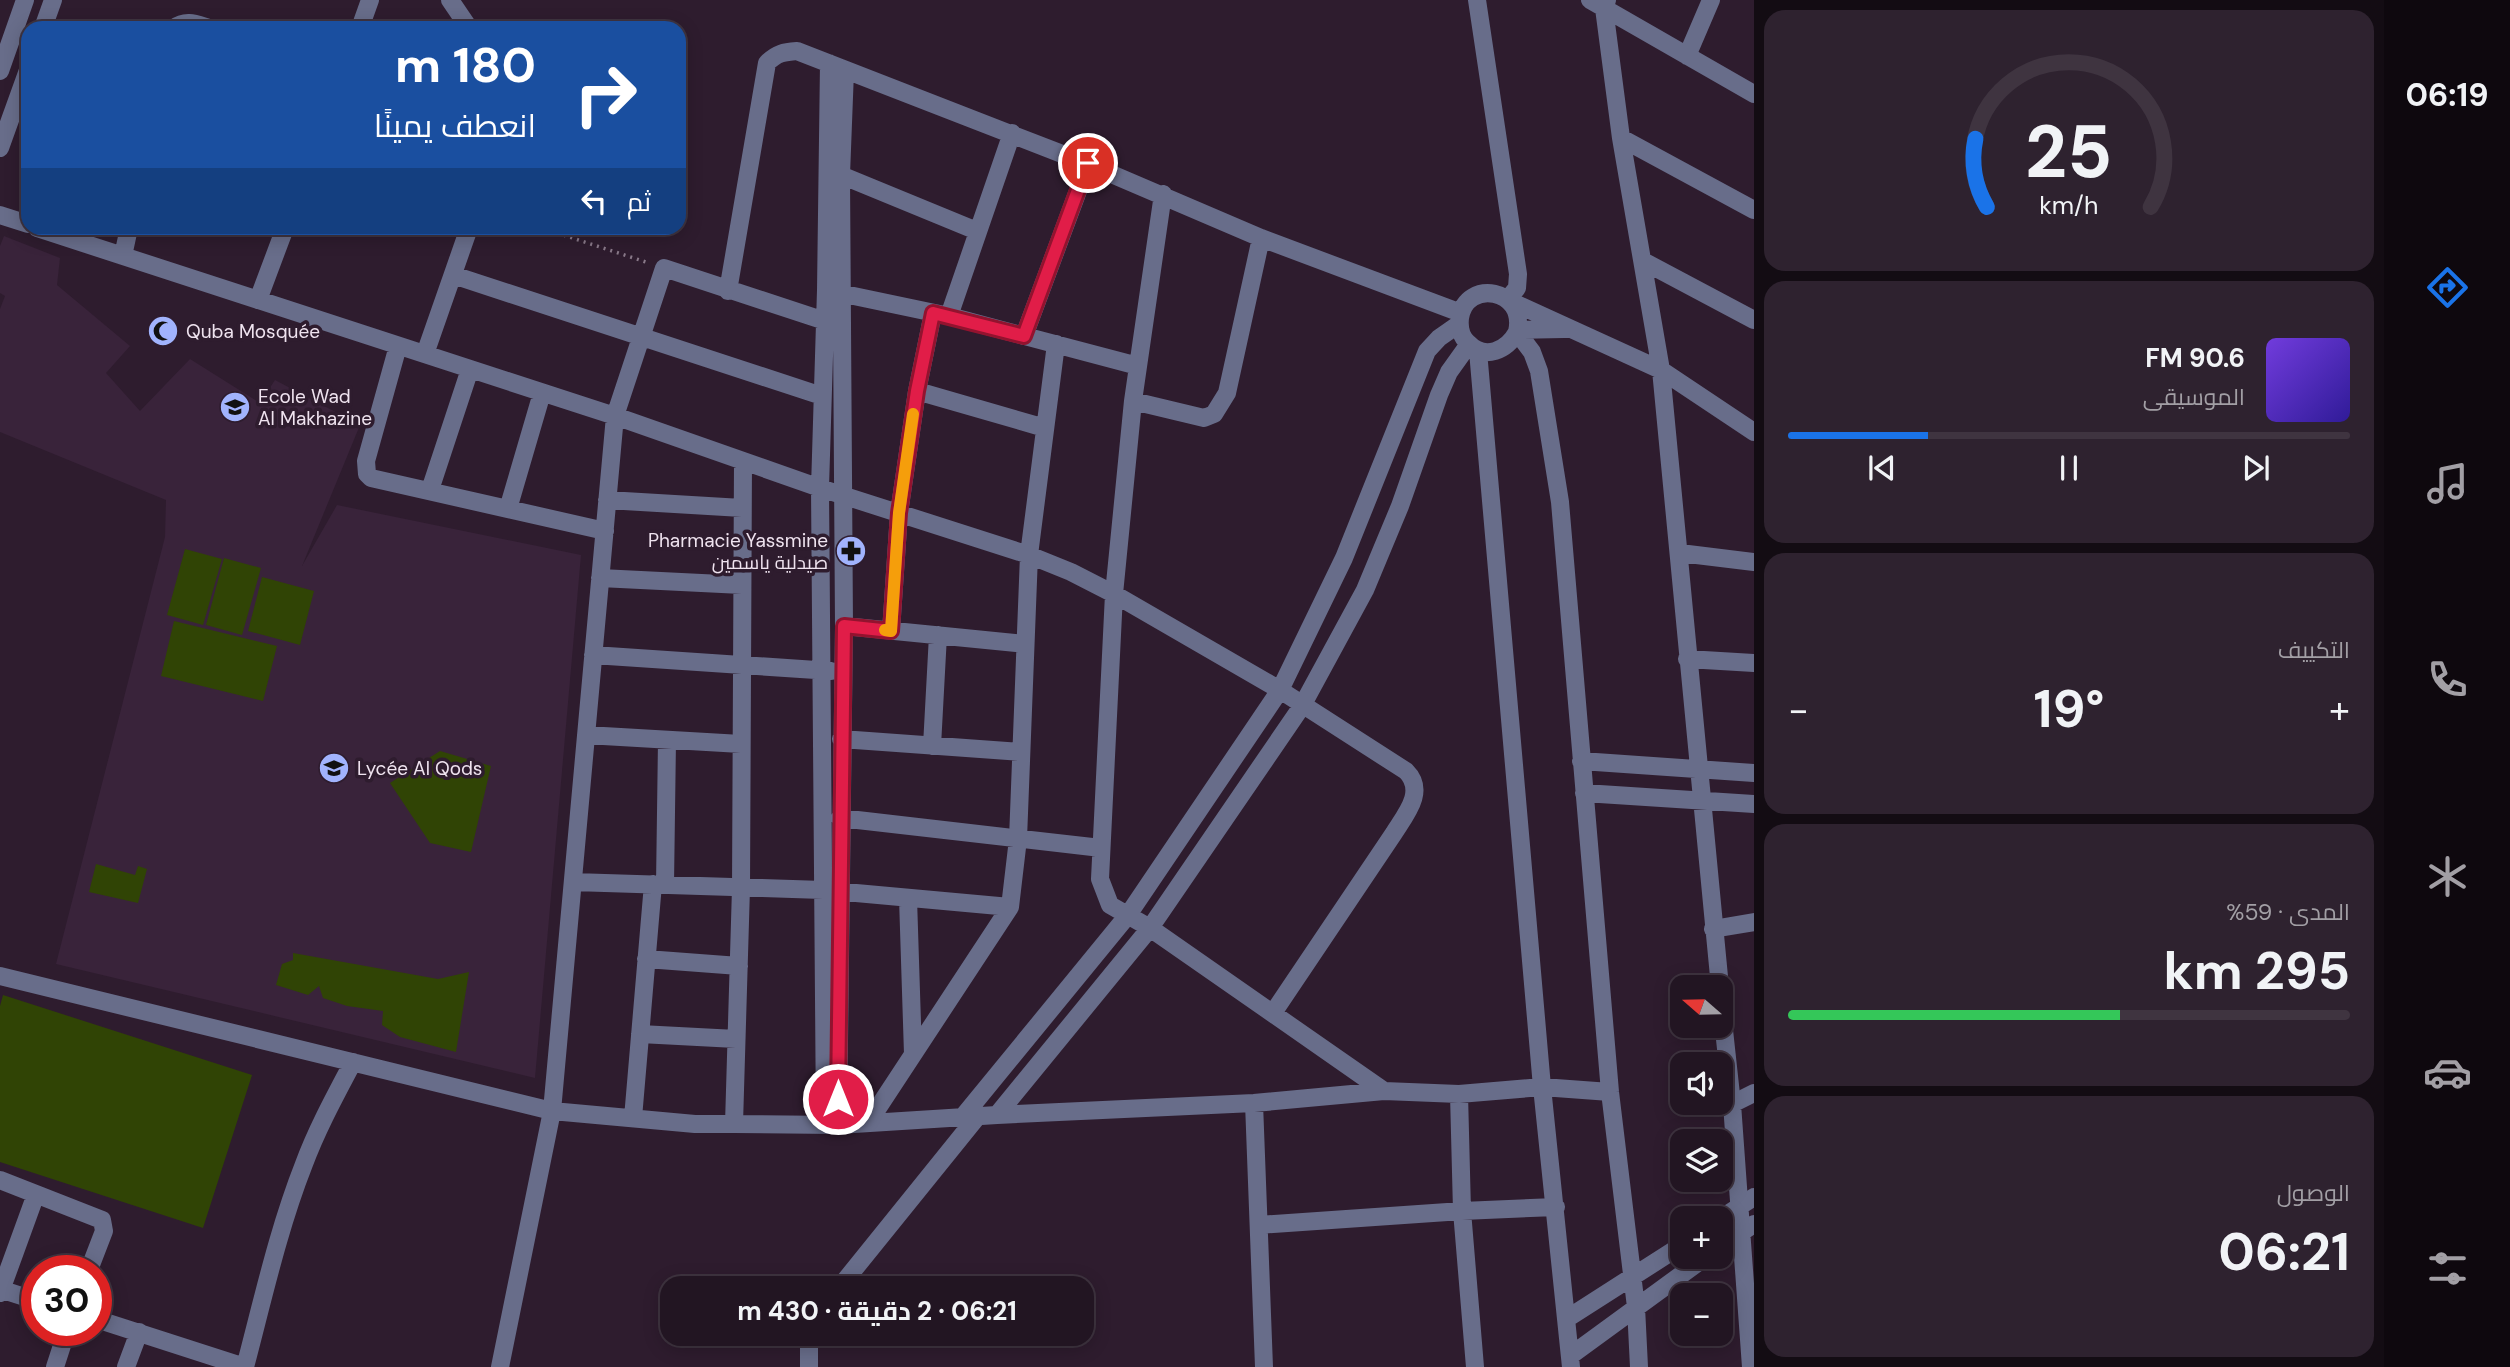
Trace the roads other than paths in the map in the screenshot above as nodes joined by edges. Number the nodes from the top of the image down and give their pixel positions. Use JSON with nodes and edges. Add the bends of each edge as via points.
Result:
{"nodes":[{"id":1,"x":25,"y":0,"type":"edge"},
{"id":2,"x":53,"y":0,"type":"edge"},
{"id":3,"x":370,"y":0,"type":"edge"},
{"id":4,"x":450,"y":0,"type":"edge"},
{"id":5,"x":1477,"y":0,"type":"edge"},
{"id":6,"x":1711,"y":0,"type":"edge"},
{"id":7,"x":1600,"y":3,"type":"edge"},
{"id":8,"x":46,"y":21,"type":"edge"},
{"id":9,"x":362,"y":21,"type":"edge"},
{"id":10,"x":464,"y":21,"type":"edge"},
{"id":11,"x":1687,"y":56,"type":"junction"},
{"id":12,"x":837,"y":67,"type":"junction"},
{"id":13,"x":0,"y":71,"type":"edge"},
{"id":14,"x":21,"y":90,"type":"edge"},
{"id":15,"x":1754,"y":94,"type":"edge"},
{"id":16,"x":1012,"y":133,"type":"junction"},
{"id":17,"x":1621,"y":138,"type":"junction"},
{"id":18,"x":0,"y":148,"type":"edge"},
{"id":19,"x":1088,"y":163,"type":"junction"},
{"id":20,"x":834,"y":173,"type":"junction"},
{"id":21,"x":1163,"y":194,"type":"junction"},
{"id":22,"x":1754,"y":210,"type":"edge"},
{"id":23,"x":0,"y":215,"type":"edge"},
{"id":24,"x":21,"y":222,"type":"edge"},
{"id":25,"x":977,"y":231,"type":"junction"},
{"id":26,"x":58,"y":235,"type":"edge"},
{"id":27,"x":128,"y":235,"type":"edge"},
{"id":28,"x":282,"y":235,"type":"edge"},
{"id":29,"x":467,"y":235,"type":"edge"},
{"id":30,"x":1261,"y":238,"type":"junction"},
{"id":31,"x":123,"y":256,"type":"junction"},
{"id":32,"x":1643,"y":261,"type":"junction"},
{"id":33,"x":453,"y":275,"type":"junction"},
{"id":34,"x":728,"y":291,"type":"junction"},
{"id":35,"x":833,"y":292,"type":"junction"},
{"id":36,"x":258,"y":300,"type":"junction"},
{"id":37,"x":1509,"y":300,"type":"junction"},
{"id":38,"x":941,"y":314,"type":"junction"},
{"id":39,"x":1460,"y":318,"type":"junction"},
{"id":40,"x":1754,"y":320,"type":"edge"},
{"id":41,"x":825,"y":321,"type":"junction"},
{"id":42,"x":1567,"y":329,"type":"junction"},
{"id":43,"x":1518,"y":331,"type":"junction"},
{"id":44,"x":1024,"y":336,"type":"junction"},
{"id":45,"x":641,"y":337,"type":"junction"},
{"id":46,"x":1056,"y":344,"type":"junction"},
{"id":47,"x":398,"y":346,"type":"junction"},
{"id":48,"x":1474,"y":347,"type":"junction"},
{"id":49,"x":425,"y":354,"type":"junction"},
{"id":50,"x":1138,"y":366,"type":"junction"},
{"id":51,"x":470,"y":369,"type":"junction"},
{"id":52,"x":1661,"y":370,"type":"junction"},
{"id":53,"x":917,"y":391,"type":"junction"},
{"id":54,"x":542,"y":393,"type":"junction"},
{"id":55,"x":822,"y":396,"type":"junction"},
{"id":56,"x":1133,"y":401,"type":"junction"},
{"id":57,"x":615,"y":416,"type":"junction"},
{"id":58,"x":1045,"y":428,"type":"junction"},
{"id":59,"x":1754,"y":432,"type":"edge"},
{"id":60,"x":743,"y":461,"type":"junction"},
{"id":61,"x":820,"y":488,"type":"junction"},
{"id":62,"x":430,"y":490,"type":"junction"},
{"id":63,"x":841,"y":495,"type":"junction"},
{"id":64,"x":607,"y":500,"type":"junction"},
{"id":65,"x":742,"y":508,"type":"junction"},
{"id":66,"x":508,"y":509,"type":"junction"},
{"id":67,"x":899,"y":513,"type":"junction"},
{"id":68,"x":605,"y":531,"type":"junction"},
{"id":69,"x":1679,"y":553,"type":"junction"},
{"id":70,"x":1029,"y":555,"type":"junction"},
{"id":71,"x":1754,"y":562,"type":"edge"},
{"id":72,"x":600,"y":578,"type":"junction"},
{"id":73,"x":742,"y":585,"type":"junction"},
{"id":74,"x":1114,"y":594,"type":"junction"},
{"id":75,"x":844,"y":626,"type":"junction"},
{"id":76,"x":891,"y":631,"type":"junction"},
{"id":77,"x":937,"y":635,"type":"junction"},
{"id":78,"x":1025,"y":644,"type":"junction"},
{"id":79,"x":593,"y":655,"type":"junction"},
{"id":80,"x":1687,"y":659,"type":"junction"},
{"id":81,"x":1754,"y":663,"type":"edge"},
{"id":82,"x":742,"y":665,"type":"junction"},
{"id":83,"x":821,"y":671,"type":"junction"},
{"id":84,"x":843,"y":672,"type":"junction"},
{"id":85,"x":1280,"y":690,"type":"junction"},
{"id":86,"x":1303,"y":706,"type":"junction"},
{"id":87,"x":586,"y":735,"type":"junction"},
{"id":88,"x":841,"y":739,"type":"junction"},
{"id":89,"x":667,"y":740,"type":"junction"},
{"id":90,"x":741,"y":744,"type":"junction"},
{"id":91,"x":932,"y":746,"type":"junction"},
{"id":92,"x":1021,"y":752,"type":"junction"},
{"id":93,"x":1581,"y":761,"type":"junction"},
{"id":94,"x":1700,"y":769,"type":"junction"},
{"id":95,"x":1754,"y":774,"type":"edge"},
{"id":96,"x":1584,"y":793,"type":"junction"},
{"id":97,"x":1703,"y":800,"type":"junction"},
{"id":98,"x":1754,"y":804,"type":"edge"},
{"id":99,"x":840,"y":818,"type":"junction"},
{"id":100,"x":1018,"y":839,"type":"junction"},
{"id":101,"x":1101,"y":848,"type":"junction"},
{"id":102,"x":572,"y":882,"type":"junction"},
{"id":103,"x":659,"y":884,"type":"junction"},
{"id":104,"x":741,"y":888,"type":"junction"},
{"id":105,"x":831,"y":891,"type":"junction"},
{"id":106,"x":908,"y":898,"type":"junction"},
{"id":107,"x":1010,"y":907,"type":"junction"},
{"id":108,"x":1128,"y":915,"type":"junction"},
{"id":109,"x":1754,"y":922,"type":"edge"},
{"id":110,"x":1150,"y":928,"type":"junction"},
{"id":111,"x":1713,"y":929,"type":"junction"},
{"id":112,"x":646,"y":959,"type":"junction"},
{"id":113,"x":739,"y":966,"type":"junction"},
{"id":114,"x":0,"y":975,"type":"edge"},
{"id":115,"x":1719,"y":975,"type":"edge"},
{"id":116,"x":1273,"y":1013,"type":"junction"},
{"id":117,"x":640,"y":1034,"type":"junction"},
{"id":118,"x":736,"y":1039,"type":"junction"},
{"id":119,"x":913,"y":1054,"type":"junction"},
{"id":120,"x":354,"y":1062,"type":"junction"},
{"id":121,"x":1542,"y":1087,"type":"junction"},
{"id":122,"x":1384,"y":1091,"type":"junction"},
{"id":123,"x":1611,"y":1092,"type":"junction"},
{"id":124,"x":1754,"y":1093,"type":"edge"},
{"id":125,"x":1459,"y":1094,"type":"junction"},
{"id":126,"x":1254,"y":1103,"type":"junction"},
{"id":127,"x":1733,"y":1104,"type":"edge"},
{"id":128,"x":1733,"y":1110,"type":"edge"},
{"id":129,"x":552,"y":1111,"type":"junction"},
{"id":130,"x":997,"y":1115,"type":"junction"},
{"id":131,"x":633,"y":1118,"type":"junction"},
{"id":132,"x":969,"y":1118,"type":"junction"},
{"id":133,"x":868,"y":1123,"type":"junction"},
{"id":134,"x":734,"y":1125,"type":"junction"},
{"id":135,"x":831,"y":1125,"type":"junction"},
{"id":136,"x":0,"y":1180,"type":"edge"},
{"id":137,"x":36,"y":1194,"type":"junction"},
{"id":138,"x":1747,"y":1201,"type":"edge"},
{"id":139,"x":1556,"y":1208,"type":"junction"},
{"id":140,"x":1462,"y":1211,"type":"junction"},
{"id":141,"x":1259,"y":1225,"type":"junction"},
{"id":142,"x":1748,"y":1228,"type":"edge"},
{"id":143,"x":1733,"y":1238,"type":"edge"},
{"id":144,"x":1670,"y":1253,"type":"edge"},
{"id":145,"x":95,"y":1255,"type":"edge"},
{"id":146,"x":1689,"y":1269,"type":"edge"},
{"id":147,"x":848,"y":1276,"type":"edge"},
{"id":148,"x":1633,"y":1278,"type":"junction"},
{"id":149,"x":1,"y":1291,"type":"edge"},
{"id":150,"x":21,"y":1297,"type":"edge"},
{"id":151,"x":1636,"y":1307,"type":"junction"},
{"id":152,"x":1568,"y":1318,"type":"junction"},
{"id":153,"x":112,"y":1324,"type":"edge"},
{"id":154,"x":139,"y":1332,"type":"junction"},
{"id":155,"x":1752,"y":1340,"type":"edge"},
{"id":156,"x":62,"y":1346,"type":"edge"},
{"id":157,"x":809,"y":1346,"type":"edge"},
{"id":158,"x":194,"y":1360,"type":"edge"},
{"id":159,"x":1571,"y":1362,"type":"edge"},
{"id":160,"x":55,"y":1367,"type":"edge"},
{"id":161,"x":126,"y":1367,"type":"edge"},
{"id":162,"x":245,"y":1367,"type":"edge"},
{"id":163,"x":500,"y":1367,"type":"edge"},
{"id":164,"x":809,"y":1367,"type":"edge"},
{"id":165,"x":1264,"y":1367,"type":"edge"},
{"id":166,"x":1475,"y":1367,"type":"edge"},
{"id":167,"x":1639,"y":1367,"type":"edge"},
{"id":168,"x":1751,"y":1367,"type":"edge"}],
"edges":[{"from":1,"to":13,"type":"street"},
{"from":2,"to":8,"type":"street"},
{"from":3,"to":9,"type":"street"},
{"from":4,"to":10,"type":"street"},
{"from":5,"to":37,"type":"street","via":[[1518,274],[1517,288]]},
{"from":6,"to":11,"type":"street"},
{"from":7,"to":11,"type":"street"},
{"from":7,"to":17,"type":"street"},
{"from":11,"to":15,"type":"street"},
{"from":12,"to":16,"type":"street"},
{"from":12,"to":20,"type":"street"},
{"from":12,"to":34,"type":"street","via":[[797,51],[783,52],[767,63]]},
{"from":14,"to":18,"type":"street"},
{"from":16,"to":19,"type":"street"},
{"from":16,"to":25,"type":"street"},
{"from":17,"to":22,"type":"street"},
{"from":17,"to":32,"type":"street"},
{"from":19,"to":21,"type":"street"},
{"from":19,"to":44,"type":"street"},
{"from":20,"to":25,"type":"street"},
{"from":20,"to":35,"type":"street"},
{"from":21,"to":30,"type":"street"},
{"from":21,"to":50,"type":"street"},
{"from":23,"to":24,"type":"street"},
{"from":25,"to":38,"type":"street"},
{"from":26,"to":31,"type":"street"},
{"from":27,"to":31,"type":"street"},
{"from":28,"to":36,"type":"street"},
{"from":29,"to":33,"type":"street"},
{"from":30,"to":39,"type":"street"},
{"from":30,"to":56,"type":"street","via":[[1227,393],[1214,414],[1204,418]]},
{"from":31,"to":36,"type":"street"},
{"from":32,"to":40,"type":"street"},
{"from":32,"to":52,"type":"street"},
{"from":33,"to":45,"type":"street"},
{"from":33,"to":49,"type":"street"},
{"from":34,"to":41,"type":"street"},
{"from":34,"to":45,"type":"street","via":[[664,268]]},
{"from":35,"to":38,"type":"street"},
{"from":35,"to":41,"type":"street"},
{"from":35,"to":63,"type":"street"},
{"from":36,"to":47,"type":"street"},
{"from":37,"to":39,"type":"street","via":[[1498,294],[1476,296]]},
{"from":37,"to":42,"type":"street"},
{"from":37,"to":43,"type":"street","via":[[1519,319]]},
{"from":38,"to":44,"type":"street"},
{"from":38,"to":53,"type":"street"},
{"from":39,"to":48,"type":"street","via":[[1462,335]]},
{"from":39,"to":85,"type":"street","via":[[1427,351],[1344,558]]},
{"from":41,"to":55,"type":"street"},
{"from":42,"to":43,"type":"street"},
{"from":42,"to":52,"type":"street"},
{"from":43,"to":48,"type":"street","via":[[1502,350],[1490,353]]},
{"from":43,"to":93,"type":"street","via":[[1539,371],[1560,502]]},
{"from":44,"to":46,"type":"street"},
{"from":45,"to":55,"type":"street"},
{"from":45,"to":57,"type":"street"},
{"from":46,"to":50,"type":"street"},
{"from":46,"to":58,"type":"street"},
{"from":47,"to":49,"type":"street"},
{"from":47,"to":62,"type":"street","via":[[366,461],[367,474]]},
{"from":48,"to":86,"type":"street","via":[[1449,372],[1365,590]]},
{"from":48,"to":121,"type":"street"},
{"from":49,"to":51,"type":"street"},
{"from":50,"to":56,"type":"street"},
{"from":51,"to":54,"type":"street"},
{"from":51,"to":62,"type":"street"},
{"from":52,"to":59,"type":"street"},
{"from":52,"to":69,"type":"street"},
{"from":53,"to":58,"type":"street"},
{"from":53,"to":67,"type":"street"},
{"from":54,"to":57,"type":"street"},
{"from":54,"to":66,"type":"street"},
{"from":55,"to":61,"type":"street"},
{"from":56,"to":74,"type":"street"},
{"from":57,"to":60,"type":"street"},
{"from":57,"to":64,"type":"street"},
{"from":58,"to":70,"type":"street"},
{"from":60,"to":61,"type":"street"},
{"from":60,"to":65,"type":"street"},
{"from":61,"to":63,"type":"street"},
{"from":61,"to":83,"type":"street"},
{"from":62,"to":66,"type":"street"},
{"from":63,"to":67,"type":"street"},
{"from":63,"to":75,"type":"street"},
{"from":64,"to":65,"type":"street"},
{"from":64,"to":68,"type":"street"},
{"from":65,"to":73,"type":"street"},
{"from":66,"to":68,"type":"street"},
{"from":67,"to":70,"type":"street"},
{"from":67,"to":76,"type":"street"},
{"from":68,"to":72,"type":"street"},
{"from":69,"to":71,"type":"street"},
{"from":69,"to":80,"type":"street"},
{"from":70,"to":74,"type":"street"},
{"from":70,"to":78,"type":"street"},
{"from":72,"to":73,"type":"street"},
{"from":72,"to":79,"type":"street"},
{"from":73,"to":82,"type":"street"},
{"from":74,"to":85,"type":"street"},
{"from":74,"to":101,"type":"street"},
{"from":75,"to":76,"type":"street"},
{"from":75,"to":84,"type":"street"},
{"from":76,"to":77,"type":"street"},
{"from":77,"to":78,"type":"street"},
{"from":77,"to":91,"type":"street"},
{"from":78,"to":92,"type":"street"},
{"from":79,"to":82,"type":"street"},
{"from":79,"to":87,"type":"street"},
{"from":80,"to":81,"type":"street"},
{"from":80,"to":94,"type":"street"},
{"from":82,"to":83,"type":"street"},
{"from":82,"to":90,"type":"street"},
{"from":83,"to":84,"type":"street"},
{"from":83,"to":105,"type":"street"},
{"from":84,"to":88,"type":"street"},
{"from":85,"to":86,"type":"street"},
{"from":85,"to":108,"type":"street"},
{"from":86,"to":110,"type":"street"},
{"from":86,"to":116,"type":"street","via":[[1406,772],[1414,780],[1416,792],[1394,833]]},
{"from":87,"to":89,"type":"street"},
{"from":87,"to":102,"type":"street"},
{"from":88,"to":91,"type":"street"},
{"from":88,"to":99,"type":"street"},
{"from":89,"to":90,"type":"street"},
{"from":89,"to":103,"type":"street"},
{"from":90,"to":104,"type":"street"},
{"from":91,"to":92,"type":"street"},
{"from":92,"to":100,"type":"street"},
{"from":93,"to":94,"type":"street"},
{"from":93,"to":96,"type":"street"},
{"from":94,"to":95,"type":"street"},
{"from":94,"to":97,"type":"street"},
{"from":96,"to":97,"type":"street"},
{"from":96,"to":123,"type":"street"},
{"from":97,"to":98,"type":"street"},
{"from":97,"to":111,"type":"street"},
{"from":99,"to":100,"type":"street"},
{"from":99,"to":105,"type":"street"},
{"from":100,"to":101,"type":"street"},
{"from":100,"to":107,"type":"street"},
{"from":101,"to":108,"type":"street","via":[[1104,894],[1110,905]]},
{"from":102,"to":103,"type":"street"},
{"from":102,"to":129,"type":"street"},
{"from":103,"to":104,"type":"street"},
{"from":103,"to":112,"type":"street"},
{"from":104,"to":105,"type":"street"},
{"from":104,"to":113,"type":"street"},
{"from":105,"to":106,"type":"street"},
{"from":105,"to":135,"type":"street"},
{"from":106,"to":107,"type":"street"},
{"from":106,"to":119,"type":"street"},
{"from":107,"to":119,"type":"street"},
{"from":108,"to":110,"type":"street"},
{"from":108,"to":132,"type":"street"},
{"from":109,"to":111,"type":"street"},
{"from":110,"to":116,"type":"street"},
{"from":110,"to":130,"type":"street"},
{"from":111,"to":115,"type":"street"},
{"from":112,"to":113,"type":"street"},
{"from":112,"to":117,"type":"street"},
{"from":113,"to":118,"type":"street"},
{"from":114,"to":120,"type":"street"},
{"from":116,"to":122,"type":"street"},
{"from":117,"to":118,"type":"street"},
{"from":117,"to":131,"type":"street"},
{"from":118,"to":134,"type":"street"},
{"from":119,"to":133,"type":"street"},
{"from":120,"to":129,"type":"street"},
{"from":120,"to":162,"type":"street","via":[[299,1177]]},
{"from":121,"to":123,"type":"street"},
{"from":121,"to":125,"type":"street"},
{"from":121,"to":139,"type":"street"},
{"from":122,"to":125,"type":"street"},
{"from":122,"to":126,"type":"street"},
{"from":123,"to":148,"type":"street"},
{"from":124,"to":127,"type":"street"},
{"from":125,"to":140,"type":"street"},
{"from":126,"to":130,"type":"street"},
{"from":126,"to":141,"type":"street"},
{"from":128,"to":138,"type":"street"},
{"from":129,"to":131,"type":"street"},
{"from":129,"to":163,"type":"street"},
{"from":130,"to":132,"type":"street"},
{"from":131,"to":134,"type":"street"},
{"from":132,"to":133,"type":"street"},
{"from":132,"to":147,"type":"street"},
{"from":133,"to":135,"type":"street"},
{"from":134,"to":135,"type":"street"},
{"from":136,"to":137,"type":"street"},
{"from":137,"to":145,"type":"street","via":[[102,1220],[104,1231]]},
{"from":137,"to":149,"type":"street"},
{"from":138,"to":142,"type":"street"},
{"from":139,"to":140,"type":"street"},
{"from":139,"to":152,"type":"street"},
{"from":140,"to":141,"type":"street"},
{"from":140,"to":166,"type":"street"},
{"from":141,"to":165,"type":"street"},
{"from":142,"to":143,"type":"street"},
{"from":142,"to":155,"type":"street"},
{"from":144,"to":148,"type":"street"},
{"from":146,"to":151,"type":"street"},
{"from":148,"to":151,"type":"street"},
{"from":148,"to":152,"type":"street"},
{"from":149,"to":150,"type":"street"},
{"from":151,"to":159,"type":"street"},
{"from":151,"to":167,"type":"street"},
{"from":152,"to":159,"type":"street"},
{"from":153,"to":154,"type":"street"},
{"from":154,"to":158,"type":"street"},
{"from":154,"to":161,"type":"street"},
{"from":155,"to":168,"type":"street"},
{"from":156,"to":160,"type":"street"},
{"from":157,"to":164,"type":"street"},
{"from":158,"to":162,"type":"street"}]}
